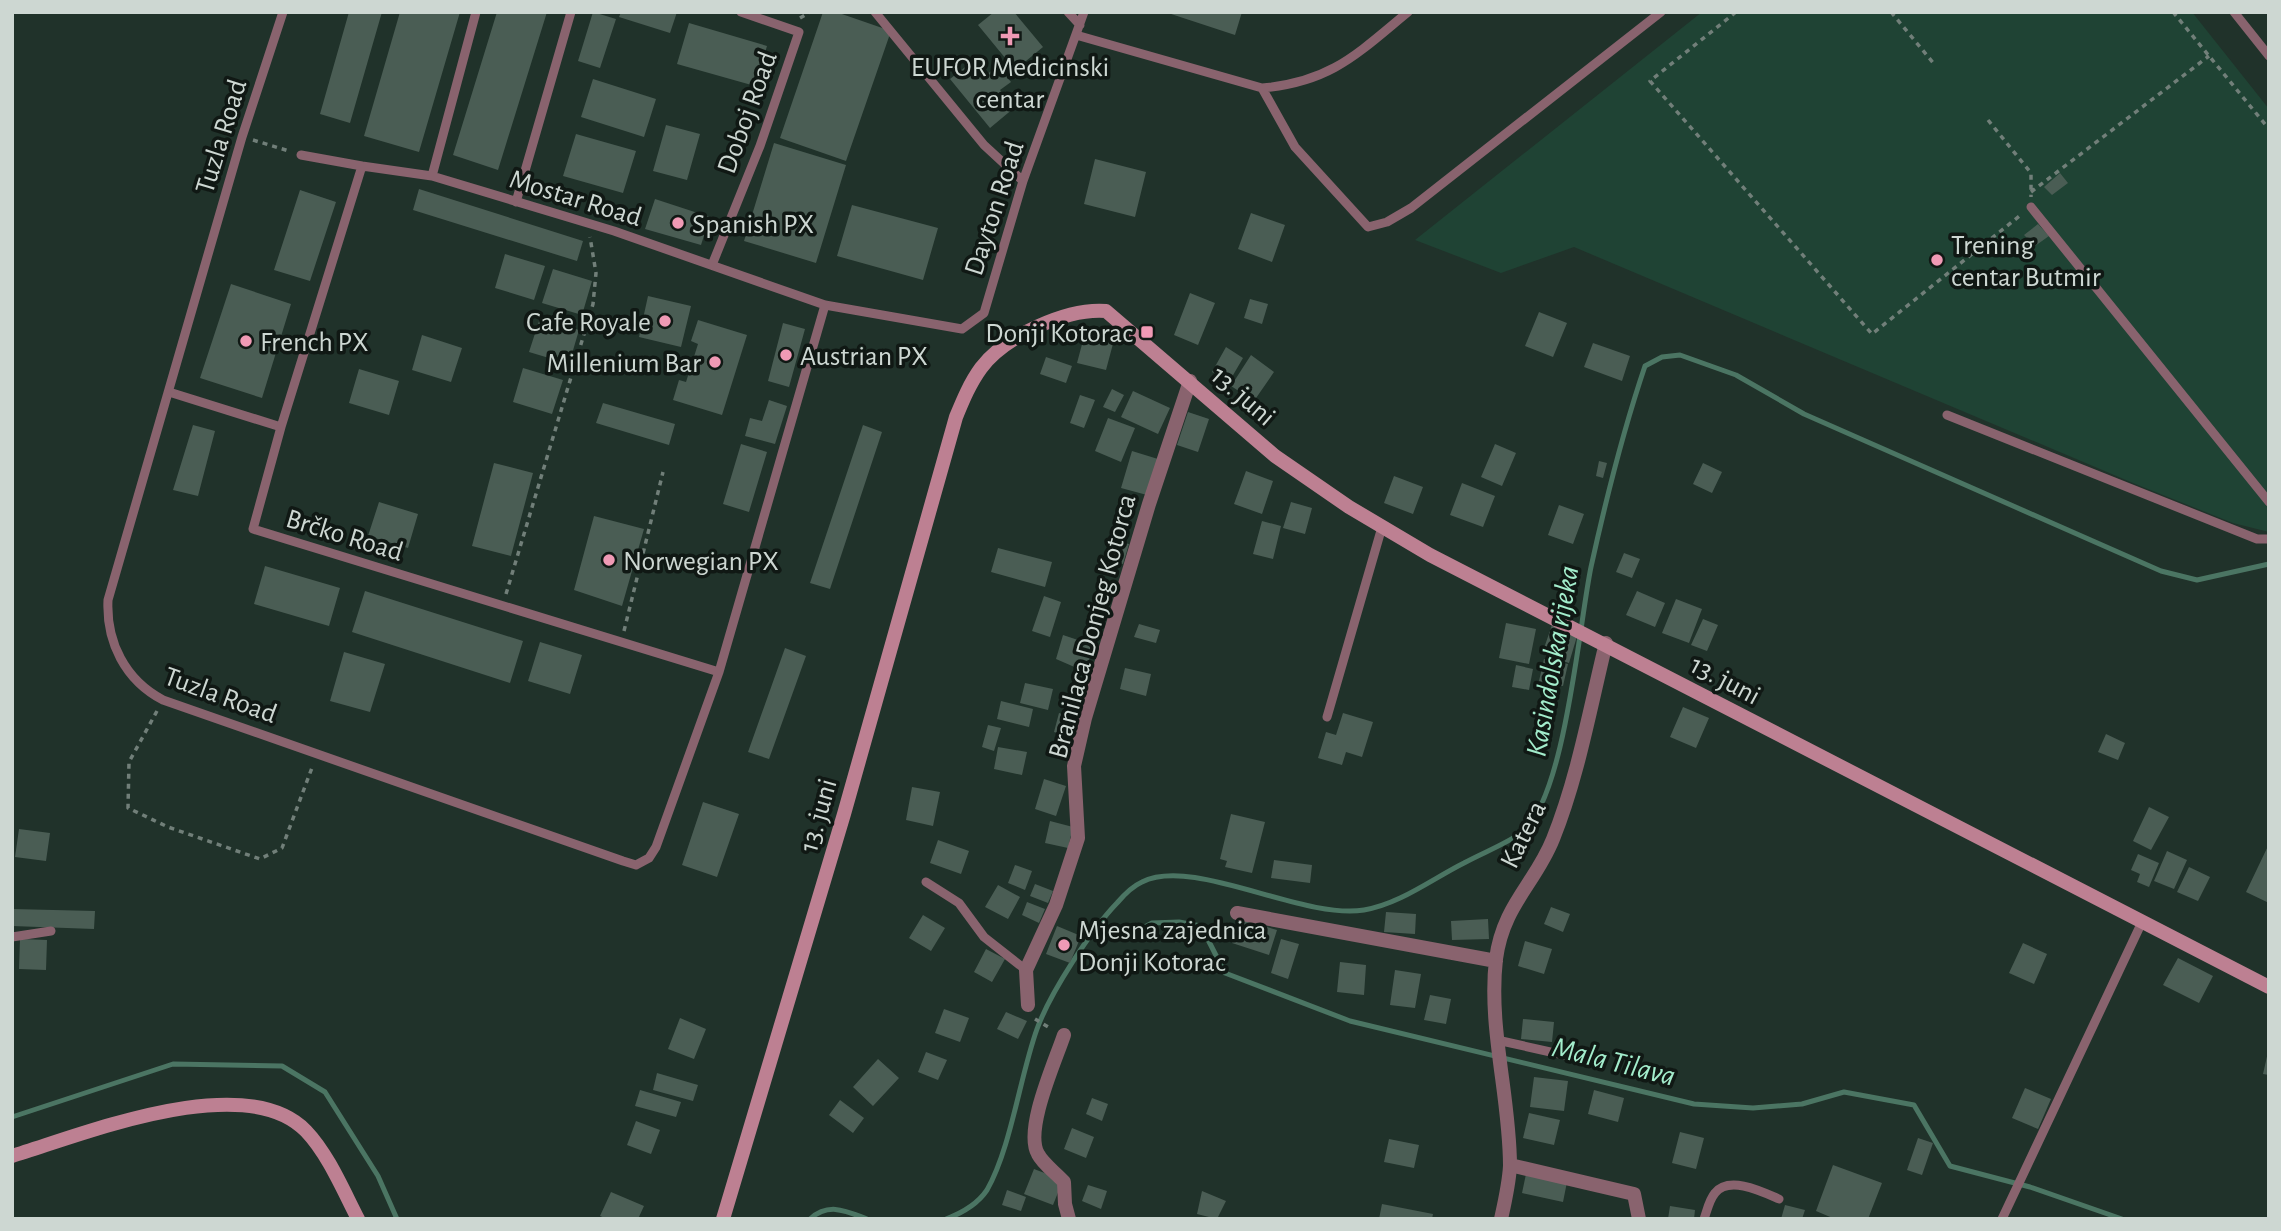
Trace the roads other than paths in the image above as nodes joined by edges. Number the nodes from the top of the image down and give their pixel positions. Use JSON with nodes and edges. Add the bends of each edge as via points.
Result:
{"nodes":[{"id":1,"x":282,"y":12,"type":"edge"},
{"id":2,"x":476,"y":12,"type":"edge"},
{"id":3,"x":571,"y":12,"type":"edge"},
{"id":4,"x":741,"y":12,"type":"edge"},
{"id":5,"x":875,"y":12,"type":"edge"},
{"id":6,"x":1068,"y":12,"type":"edge"},
{"id":7,"x":1084,"y":12,"type":"edge"},
{"id":8,"x":1408,"y":12,"type":"edge"},
{"id":9,"x":1661,"y":12,"type":"edge"},
{"id":10,"x":2234,"y":12,"type":"edge"},
{"id":11,"x":1080,"y":25,"type":"junction"},
{"id":12,"x":1076,"y":35,"type":"junction"},
{"id":13,"x":2269,"y":56,"type":"edge"},
{"id":14,"x":1262,"y":88,"type":"junction"},
{"id":15,"x":301,"y":155,"type":"road end"},
{"id":16,"x":362,"y":166,"type":"junction"},
{"id":17,"x":432,"y":176,"type":"junction"},
{"id":18,"x":1023,"y":181,"type":"junction"},
{"id":19,"x":516,"y":202,"type":"junction"},
{"id":20,"x":2031,"y":207,"type":"road end"},
{"id":21,"x":712,"y":265,"type":"junction"},
{"id":22,"x":825,"y":305,"type":"junction"},
{"id":23,"x":962,"y":329,"type":"joint"},
{"id":24,"x":1190,"y":381,"type":"junction"},
{"id":25,"x":169,"y":392,"type":"junction"},
{"id":26,"x":1947,"y":415,"type":"dead end"},
{"id":27,"x":281,"y":427,"type":"junction"},
{"id":28,"x":2269,"y":502,"type":"edge"},
{"id":29,"x":1382,"y":527,"type":"junction"},
{"id":30,"x":2269,"y":539,"type":"edge"},
{"id":31,"x":1606,"y":643,"type":"junction"},
{"id":32,"x":719,"y":672,"type":"junction"},
{"id":33,"x":1327,"y":717,"type":"dead end"},
{"id":34,"x":926,"y":882,"type":"dead end"},
{"id":35,"x":1237,"y":913,"type":"dead end"},
{"id":36,"x":2142,"y":922,"type":"junction"},
{"id":37,"x":51,"y":932,"type":"dead end"},
{"id":38,"x":12,"y":937,"type":"edge"},
{"id":39,"x":1496,"y":961,"type":"junction"},
{"id":40,"x":1027,"y":970,"type":"junction"},
{"id":41,"x":2269,"y":987,"type":"edge"},
{"id":42,"x":1031,"y":1012,"type":"road end"},
{"id":43,"x":1064,"y":1035,"type":"dead end"},
{"id":44,"x":1497,"y":1043,"type":"junction"},
{"id":45,"x":1600,"y":1063,"type":"dead end"},
{"id":46,"x":12,"y":1156,"type":"edge"},
{"id":47,"x":1510,"y":1165,"type":"junction"},
{"id":48,"x":1779,"y":1199,"type":"dead end"},
{"id":49,"x":358,"y":1219,"type":"edge"},
{"id":50,"x":723,"y":1219,"type":"edge"},
{"id":51,"x":1069,"y":1219,"type":"edge"},
{"id":52,"x":1501,"y":1219,"type":"edge"},
{"id":53,"x":1639,"y":1219,"type":"edge"},
{"id":54,"x":1703,"y":1219,"type":"edge"},
{"id":55,"x":2002,"y":1219,"type":"edge"}],
"edges":[{"from":1,"to":25,"type":"lane","name":"Tuzla Road"},
{"from":2,"to":17,"type":"lane"},
{"from":3,"to":19,"type":"lane"},
{"from":4,"to":21,"type":"lane","name":"Doboj Road","via":[[799,32]]},
{"from":5,"to":18,"type":"lane","via":[[984,145]]},
{"from":6,"to":11,"type":"lane"},
{"from":7,"to":11,"type":"lane","name":"Dayton Road"},
{"from":8,"to":14,"type":"lane","via":[[1334,70]]},
{"from":9,"to":14,"type":"lane","via":[[1411,208],[1368,227],[1295,147]]},
{"from":10,"to":13,"type":"lane"},
{"from":11,"to":12,"type":"lane","name":"Dayton Road"},
{"from":12,"to":14,"type":"lane"},
{"from":12,"to":18,"type":"lane","name":"Dayton Road"},
{"from":15,"to":16,"type":"lane","name":"Mostar Road"},
{"from":16,"to":17,"type":"lane","name":"Mostar Road"},
{"from":16,"to":27,"type":"lane","name":"Brčko Road"},
{"from":17,"to":19,"type":"lane","name":"Mostar Road"},
{"from":18,"to":23,"type":"lane","name":"Dayton Road","via":[[984,313]]},
{"from":19,"to":21,"type":"lane","name":"Mostar Road"},
{"from":20,"to":28,"type":"lane"},
{"from":21,"to":22,"type":"lane","name":"Mostar Road"},
{"from":22,"to":23,"type":"lane","name":"Mostar Road"},
{"from":22,"to":32,"type":"lane"},
{"from":24,"to":29,"type":"street","name":"13. juni","via":[[1275,456]]},
{"from":24,"to":40,"type":"street","name":"Branilaca Donjeg Kotorca","via":[[1085,718],[1074,766],[1075,850]]},
{"from":24,"to":50,"type":"street","name":"13. juni","via":[[1119,320],[1106,311],[1093,310],[1044,324],[997,351],[972,381],[956,417]]},
{"from":25,"to":27,"type":"lane"},
{"from":25,"to":32,"type":"lane","name":"Tuzla Road","via":[[107,616],[110,635],[130,674],[144,690],[163,700],[636,865],[656,847]]},
{"from":26,"to":30,"type":"lane","via":[[2098,478],[2257,539]]},
{"from":27,"to":32,"type":"lane","name":"Brčko Road","via":[[253,529]]},
{"from":29,"to":31,"type":"street","name":"13. juni"},
{"from":29,"to":33,"type":"lane"},
{"from":31,"to":36,"type":"street","name":"13. juni"},
{"from":31,"to":39,"type":"street","name":"Katera","via":[[1572,781],[1552,841],[1508,912]]},
{"from":34,"to":40,"type":"lane","via":[[959,903],[984,937]]},
{"from":35,"to":39,"type":"street"},
{"from":36,"to":41,"type":"street","name":"13. juni"},
{"from":36,"to":55,"type":"lane"},
{"from":37,"to":38,"type":"lane"},
{"from":39,"to":44,"type":"street","name":"Katera"},
{"from":40,"to":42,"type":"street","name":"Branilaca Donjeg Kotorca"},
{"from":43,"to":51,"type":"street","via":[[1033,1143],[1039,1157],[1064,1182]]},
{"from":44,"to":45,"type":"lane"},
{"from":44,"to":47,"type":"street","name":"Katera"},
{"from":46,"to":49,"type":"street","via":[[120,1120],[186,1108],[258,1107],[277,1112],[305,1130]]},
{"from":47,"to":52,"type":"street","name":"Katera"},
{"from":47,"to":53,"type":"street","via":[[1634,1194]]},
{"from":48,"to":54,"type":"lane","via":[[1731,1185],[1713,1194]]}]}
